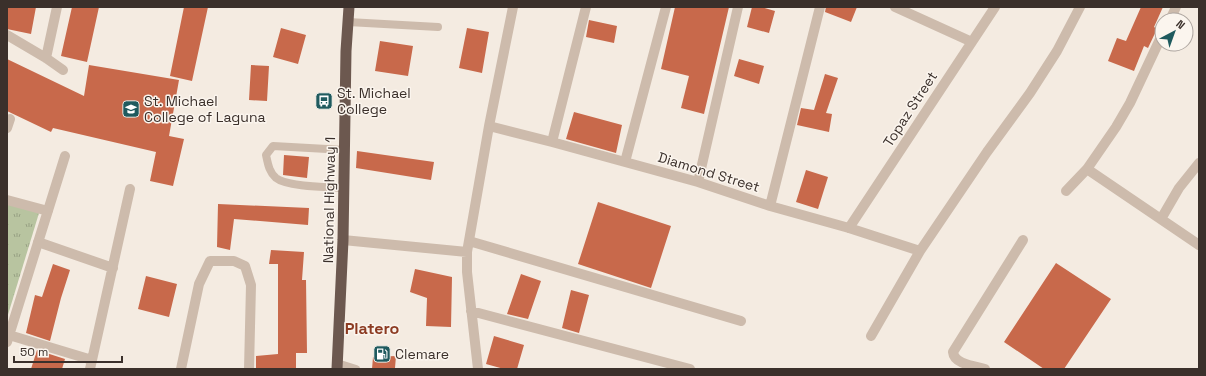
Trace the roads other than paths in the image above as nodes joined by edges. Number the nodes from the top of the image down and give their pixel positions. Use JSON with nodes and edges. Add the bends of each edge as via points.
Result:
{"nodes":[{"id":1,"x":56,"y":7,"type":"edge"},
{"id":2,"x":349,"y":7,"type":"edge"},
{"id":3,"x":513,"y":7,"type":"edge"},
{"id":4,"x":586,"y":7,"type":"edge"},
{"id":5,"x":666,"y":7,"type":"edge"},
{"id":6,"x":738,"y":7,"type":"edge"},
{"id":7,"x":820,"y":7,"type":"edge"},
{"id":8,"x":895,"y":7,"type":"edge"},
{"id":9,"x":995,"y":7,"type":"edge"},
{"id":10,"x":1080,"y":7,"type":"edge"},
{"id":11,"x":348,"y":22,"type":"junction"},
{"id":12,"x":438,"y":27,"type":"dead end"},
{"id":13,"x":7,"y":35,"type":"edge"},
{"id":14,"x":972,"y":42,"type":"junction"},
{"id":15,"x":1154,"y":52,"type":"edge"},
{"id":16,"x":46,"y":58,"type":"junction"},
{"id":17,"x":63,"y":70,"type":"dead end"},
{"id":18,"x":489,"y":126,"type":"junction"},
{"id":19,"x":552,"y":142,"type":"junction"},
{"id":20,"x":345,"y":150,"type":"junction"},
{"id":21,"x":65,"y":156,"type":"dead end"},
{"id":22,"x":625,"y":162,"type":"junction"},
{"id":23,"x":1199,"y":163,"type":"edge"},
{"id":24,"x":1087,"y":169,"type":"junction"},
{"id":25,"x":698,"y":182,"type":"junction"},
{"id":26,"x":344,"y":188,"type":"junction"},
{"id":27,"x":130,"y":189,"type":"dead end"},
{"id":28,"x":1066,"y":191,"type":"dead end"},
{"id":29,"x":7,"y":200,"type":"edge"},
{"id":30,"x":770,"y":206,"type":"junction"},
{"id":31,"x":48,"y":211,"type":"junction"},
{"id":32,"x":1161,"y":219,"type":"junction"},
{"id":33,"x":849,"y":228,"type":"junction"},
{"id":34,"x":343,"y":240,"type":"junction"},
{"id":35,"x":1023,"y":240,"type":"dead end"},
{"id":36,"x":469,"y":241,"type":"junction"},
{"id":37,"x":38,"y":242,"type":"junction"},
{"id":38,"x":1199,"y":245,"type":"edge"},
{"id":39,"x":920,"y":251,"type":"junction"},
{"id":40,"x":467,"y":252,"type":"junction"},
{"id":41,"x":113,"y":268,"type":"junction"},
{"id":42,"x":471,"y":311,"type":"junction"},
{"id":43,"x":741,"y":321,"type":"dead end"},
{"id":44,"x":871,"y":336,"type":"dead end"},
{"id":45,"x":8,"y":338,"type":"edge"},
{"id":46,"x":91,"y":365,"type":"edge"},
{"id":47,"x":337,"y":366,"type":"edge"},
{"id":48,"x":181,"y":369,"type":"edge"},
{"id":49,"x":249,"y":369,"type":"edge"},
{"id":50,"x":356,"y":369,"type":"edge"},
{"id":51,"x":478,"y":369,"type":"edge"},
{"id":52,"x":690,"y":369,"type":"edge"},
{"id":53,"x":985,"y":369,"type":"edge"}],
"edges":[{"from":1,"to":16,"type":"street"},
{"from":2,"to":11,"type":"highway","name":"National Highway 1"},
{"from":3,"to":18,"type":"street"},
{"from":4,"to":19,"type":"street"},
{"from":5,"to":22,"type":"street"},
{"from":6,"to":25,"type":"street"},
{"from":7,"to":30,"type":"street"},
{"from":8,"to":14,"type":"street"},
{"from":9,"to":14,"type":"street","name":"Topaz Street"},
{"from":10,"to":39,"type":"street","via":[[1030,93]]},
{"from":11,"to":12,"type":"lane"},
{"from":11,"to":20,"type":"highway","name":"National Highway 1"},
{"from":13,"to":16,"type":"street"},
{"from":14,"to":33,"type":"street","name":"Topaz Street"},
{"from":15,"to":24,"type":"street","via":[[1130,103]]},
{"from":16,"to":17,"type":"street"},
{"from":18,"to":19,"type":"street","name":"Diamond Street"},
{"from":18,"to":36,"type":"street"},
{"from":19,"to":22,"type":"street","name":"Diamond Street"},
{"from":20,"to":26,"type":"highway","name":"National Highway 1"},
{"from":20,"to":26,"type":"lane","via":[[273,146],[266,155],[269,170],[276,179],[291,184]]},
{"from":21,"to":31,"type":"street"},
{"from":22,"to":25,"type":"street","name":"Diamond Street"},
{"from":23,"to":32,"type":"street","via":[[1179,188]]},
{"from":24,"to":28,"type":"street"},
{"from":24,"to":32,"type":"street"},
{"from":25,"to":30,"type":"street","name":"Diamond Street"},
{"from":26,"to":34,"type":"highway","name":"National Highway 1"},
{"from":27,"to":41,"type":"street"},
{"from":29,"to":31,"type":"street"},
{"from":30,"to":33,"type":"street","name":"Diamond Street"},
{"from":31,"to":37,"type":"street"},
{"from":32,"to":38,"type":"street"},
{"from":33,"to":39,"type":"street","name":"Diamond Street"},
{"from":34,"to":40,"type":"street"},
{"from":34,"to":47,"type":"highway","name":"National Highway 1"},
{"from":35,"to":53,"type":"street","via":[[953,352],[958,361]]},
{"from":36,"to":40,"type":"street"},
{"from":36,"to":43,"type":"street"},
{"from":37,"to":41,"type":"street"},
{"from":37,"to":45,"type":"street"},
{"from":39,"to":44,"type":"street"},
{"from":40,"to":42,"type":"street"},
{"from":41,"to":46,"type":"street"},
{"from":42,"to":51,"type":"street"},
{"from":42,"to":52,"type":"street"},
{"from":45,"to":46,"type":"street"},
{"from":47,"to":50,"type":"lane"},
{"from":48,"to":49,"type":"street","via":[[199,284],[210,261],[234,261],[245,266],[251,285]]}]}
